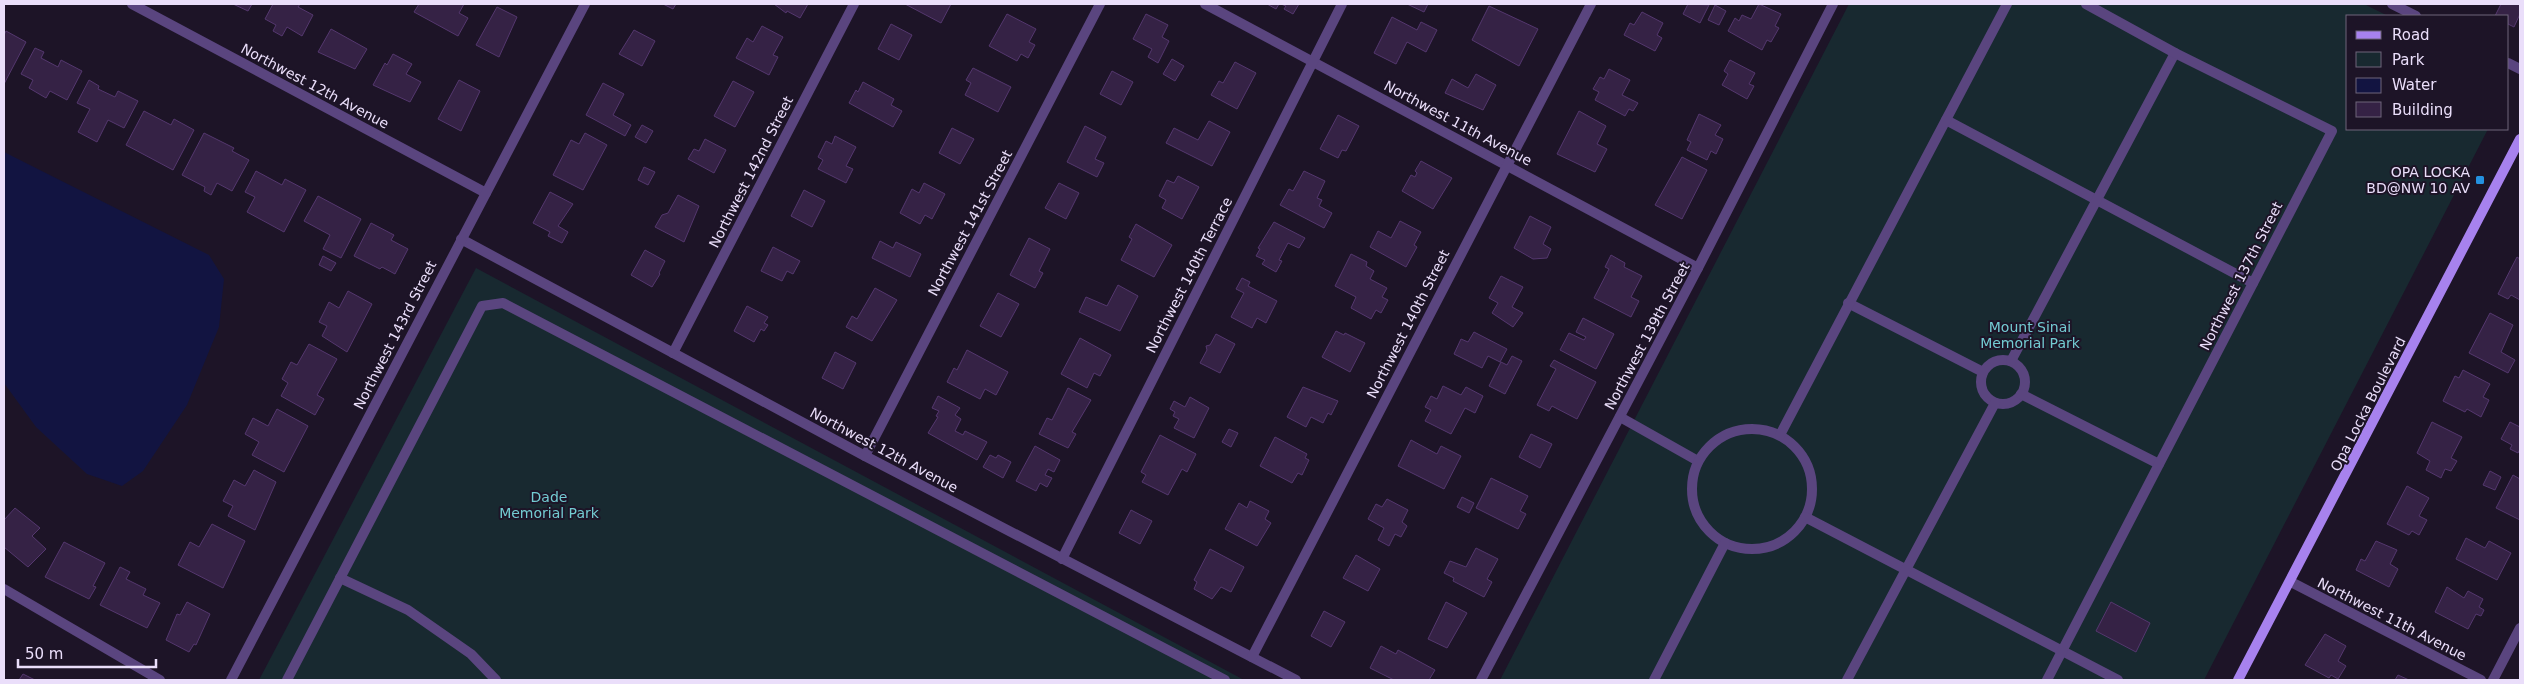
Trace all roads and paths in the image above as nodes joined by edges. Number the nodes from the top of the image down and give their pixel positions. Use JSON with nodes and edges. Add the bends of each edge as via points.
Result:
{"nodes":[{"id":1,"x":132,"y":4,"type":"edge"},
{"id":2,"x":585,"y":4,"type":"edge"},
{"id":3,"x":854,"y":4,"type":"edge"},
{"id":4,"x":1100,"y":4,"type":"edge"},
{"id":5,"x":1205,"y":4,"type":"edge"},
{"id":6,"x":1342,"y":4,"type":"edge"},
{"id":7,"x":1591,"y":4,"type":"edge"},
{"id":8,"x":1833,"y":4,"type":"edge"},
{"id":9,"x":2007,"y":4,"type":"edge"},
{"id":10,"x":2086,"y":4,"type":"edge"},
{"id":11,"x":2392,"y":4,"type":"edge"},
{"id":12,"x":2414,"y":15,"type":"edge"},
{"id":13,"x":2175,"y":53,"type":"junction"},
{"id":14,"x":1312,"y":60,"type":"junction"},
{"id":15,"x":2509,"y":64,"type":"edge"},
{"id":16,"x":2520,"y":70,"type":"edge"},
{"id":17,"x":1946,"y":120,"type":"junction"},
{"id":18,"x":2520,"y":139,"type":"edge"},
{"id":19,"x":1506,"y":164,"type":"junction"},
{"id":20,"x":486,"y":193,"type":"junction"},
{"id":21,"x":2097,"y":199,"type":"junction"},
{"id":22,"x":460,"y":239,"type":"junction"},
{"id":23,"x":1698,"y":268,"type":"junction"},
{"id":24,"x":2254,"y":282,"type":"junction"},
{"id":25,"x":1848,"y":303,"type":"junction"},
{"id":26,"x":673,"y":353,"type":"junction"},
{"id":27,"x":2011,"y":361,"type":"junction"},
{"id":28,"x":1983,"y":372,"type":"junction"},
{"id":29,"x":2021,"y":394,"type":"junction"},
{"id":30,"x":1995,"y":403,"type":"junction"},
{"id":31,"x":1620,"y":417,"type":"junction"},
{"id":32,"x":1780,"y":435,"type":"junction"},
{"id":33,"x":865,"y":456,"type":"junction"},
{"id":34,"x":1698,"y":461,"type":"junction"},
{"id":35,"x":2160,"y":464,"type":"junction"},
{"id":36,"x":1805,"y":517,"type":"junction"},
{"id":37,"x":1724,"y":543,"type":"junction"},
{"id":38,"x":1062,"y":559,"type":"junction"},
{"id":39,"x":1906,"y":570,"type":"junction"},
{"id":40,"x":340,"y":578,"type":"junction"},
{"id":41,"x":2291,"y":582,"type":"junction"},
{"id":42,"x":4,"y":589,"type":"edge"},
{"id":43,"x":2520,"y":628,"type":"edge"},
{"id":44,"x":2062,"y":652,"type":"junction"},
{"id":45,"x":1252,"y":657,"type":"junction"},
{"id":46,"x":160,"y":680,"type":"edge"},
{"id":47,"x":231,"y":680,"type":"edge"},
{"id":48,"x":287,"y":680,"type":"edge"},
{"id":49,"x":496,"y":680,"type":"edge"},
{"id":50,"x":1225,"y":680,"type":"edge"},
{"id":51,"x":1296,"y":680,"type":"edge"},
{"id":52,"x":1481,"y":680,"type":"edge"},
{"id":53,"x":1656,"y":680,"type":"edge"},
{"id":54,"x":1847,"y":680,"type":"edge"},
{"id":55,"x":2047,"y":680,"type":"edge"},
{"id":56,"x":2118,"y":680,"type":"edge"},
{"id":57,"x":2238,"y":680,"type":"edge"},
{"id":58,"x":2481,"y":680,"type":"edge"},
{"id":59,"x":2493,"y":680,"type":"edge"}],
"edges":[{"from":1,"to":20,"type":"street","name":"Northwest 12th Avenue"},
{"from":2,"to":20,"type":"street","name":"Northwest 143rd Street"},
{"from":3,"to":26,"type":"street","name":"Northwest 142nd Street"},
{"from":4,"to":33,"type":"street","name":"Northwest 141st Street"},
{"from":5,"to":14,"type":"street","name":"Northwest 11th Avenue"},
{"from":6,"to":14,"type":"street","name":"Northwest 140th Terrace"},
{"from":7,"to":19,"type":"street","name":"Northwest 140th Street"},
{"from":8,"to":23,"type":"street","name":"Northwest 139th Street"},
{"from":9,"to":17,"type":"street"},
{"from":10,"to":13,"type":"street","name":"Northwest 137th Street"},
{"from":11,"to":12,"type":"street"},
{"from":13,"to":21,"type":"street"},
{"from":13,"to":24,"type":"street","name":"Northwest 137th Street","via":[[2332,131]]},
{"from":14,"to":19,"type":"street","name":"Northwest 11th Avenue"},
{"from":14,"to":38,"type":"street","name":"Northwest 140th Terrace"},
{"from":15,"to":16,"type":"street"},
{"from":17,"to":21,"type":"street"},
{"from":17,"to":25,"type":"street"},
{"from":18,"to":41,"type":"main road","name":"Opa Locka Boulevard"},
{"from":19,"to":23,"type":"street","name":"Northwest 11th Avenue"},
{"from":19,"to":45,"type":"street","name":"Northwest 140th Street"},
{"from":20,"to":22,"type":"street","name":"Northwest 143rd Street"},
{"from":21,"to":24,"type":"street"},
{"from":21,"to":27,"type":"street"},
{"from":22,"to":26,"type":"street","name":"Northwest 12th Avenue"},
{"from":22,"to":47,"type":"street","name":"Northwest 143rd Street"},
{"from":23,"to":31,"type":"street","name":"Northwest 139th Street"},
{"from":24,"to":35,"type":"street","name":"Northwest 137th Street"},
{"from":25,"to":28,"type":"street"},
{"from":25,"to":32,"type":"street"},
{"from":26,"to":33,"type":"street","name":"Northwest 12th Avenue"},
{"from":27,"to":28,"type":"street","via":[[1995,361]]},
{"from":27,"to":29,"type":"street","via":[[2023,372]]},
{"from":28,"to":30,"type":"street","via":[[1981,387],[1988,399]]},
{"from":29,"to":30,"type":"street","via":[[2010,403]]},
{"from":29,"to":35,"type":"street"},
{"from":30,"to":39,"type":"street"},
{"from":31,"to":34,"type":"street"},
{"from":31,"to":52,"type":"street","name":"Northwest 139th Street"},
{"from":32,"to":34,"type":"street","via":[[1758,428],[1734,431],[1713,442]]},
{"from":32,"to":36,"type":"street","via":[[1798,450],[1809,471],[1812,495]]},
{"from":33,"to":38,"type":"street","name":"Northwest 12th Avenue"},
{"from":34,"to":37,"type":"street","via":[[1692,484],[1694,508],[1706,528]]},
{"from":35,"to":44,"type":"street","name":"Northwest 137th Street"},
{"from":36,"to":37,"type":"street","via":[[1790,535],[1770,546],[1747,549]]},
{"from":36,"to":39,"type":"street"},
{"from":37,"to":53,"type":"street"},
{"from":38,"to":45,"type":"street","name":"Northwest 12th Avenue"},
{"from":39,"to":44,"type":"street"},
{"from":39,"to":54,"type":"street"},
{"from":40,"to":48,"type":"street"},
{"from":40,"to":49,"type":"street","via":[[408,610],[471,654]]},
{"from":40,"to":50,"type":"street","via":[[482,306],[503,303]]},
{"from":41,"to":57,"type":"main road","name":"Opa Locka Boulevard"},
{"from":41,"to":58,"type":"street","name":"Northwest 11th Avenue"},
{"from":42,"to":46,"type":"street"},
{"from":43,"to":59,"type":"street"},
{"from":44,"to":55,"type":"street","name":"Northwest 137th Street"},
{"from":44,"to":56,"type":"street"},
{"from":45,"to":51,"type":"street","name":"Northwest 12th Avenue"}]}
